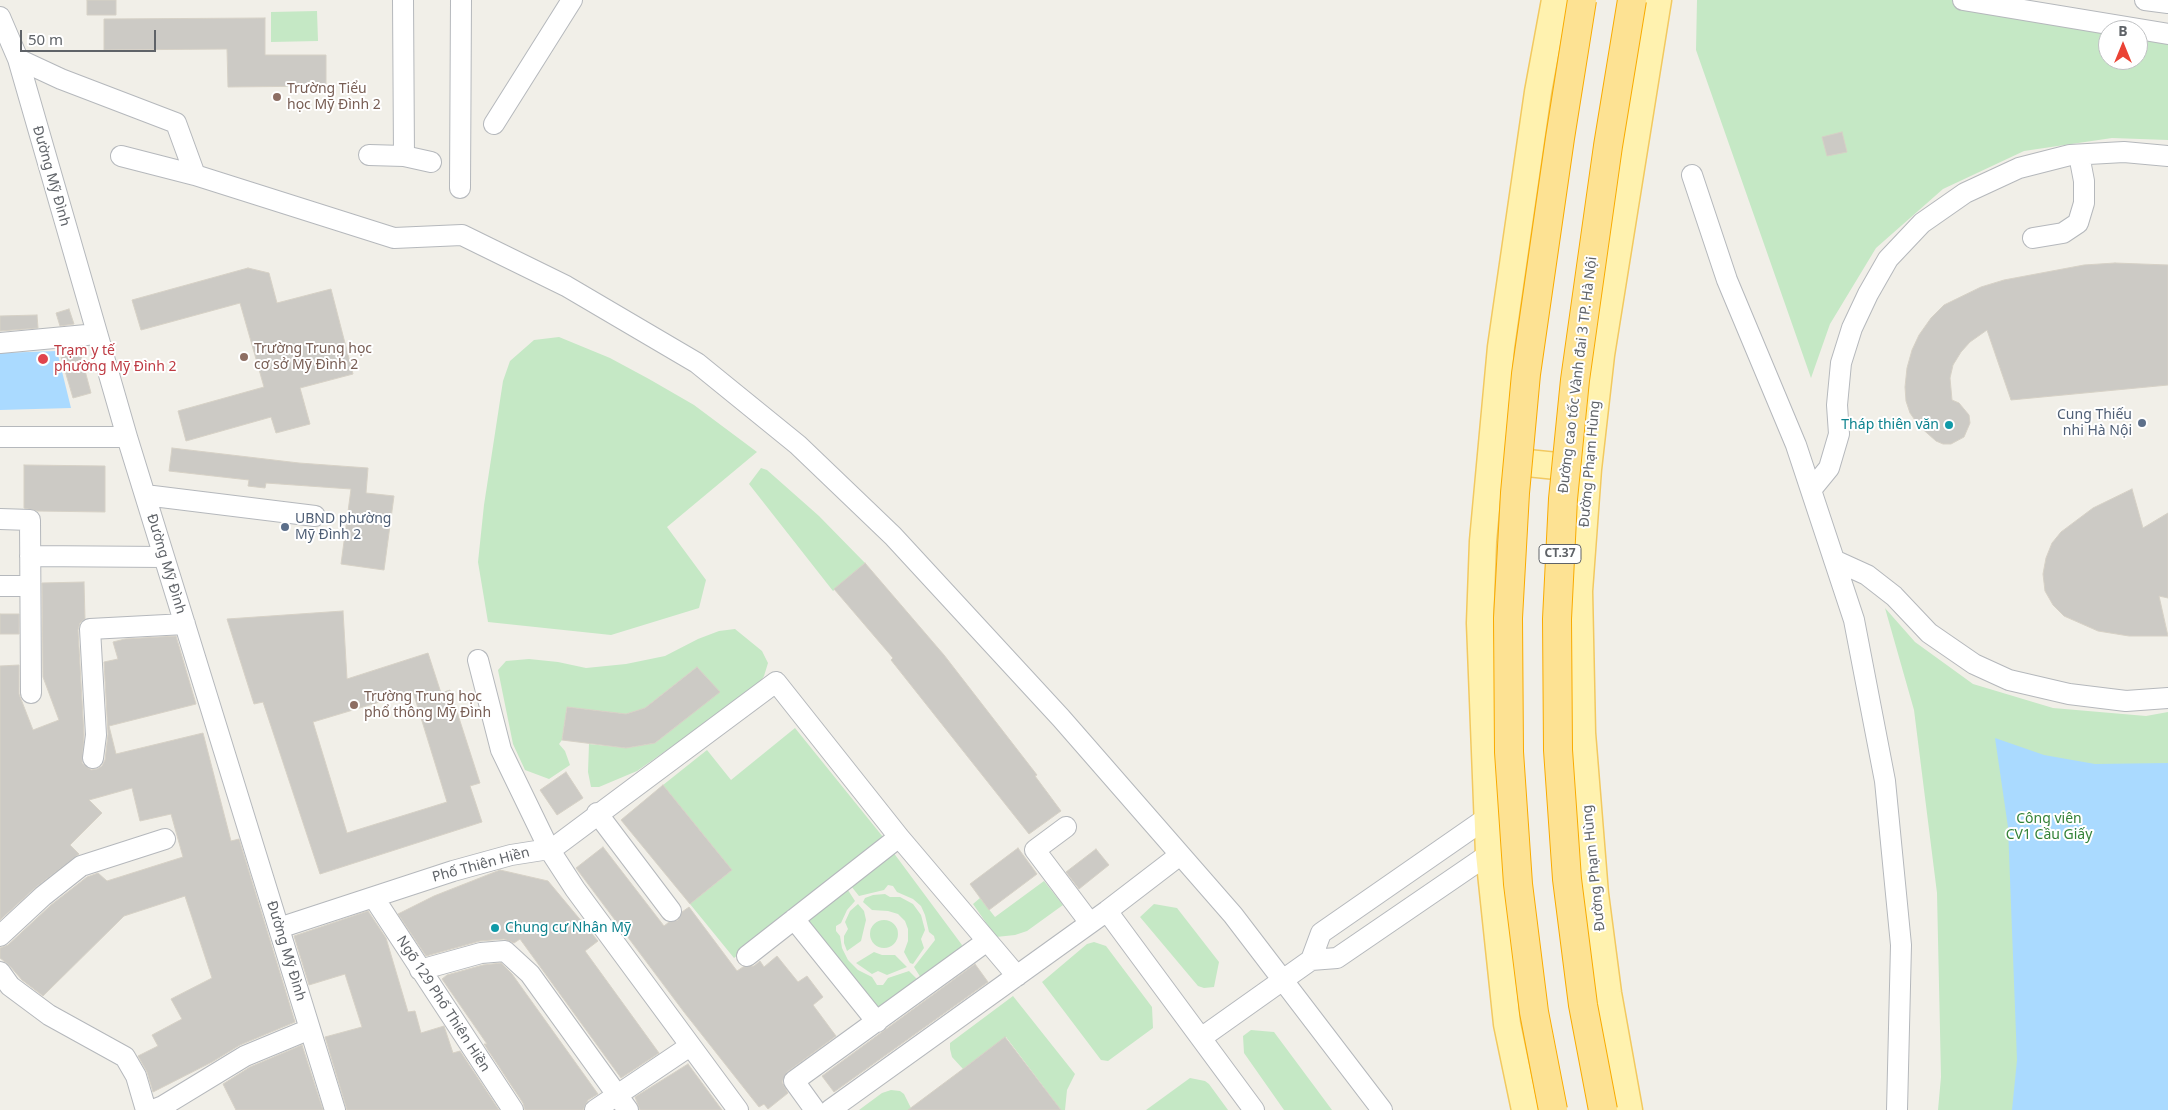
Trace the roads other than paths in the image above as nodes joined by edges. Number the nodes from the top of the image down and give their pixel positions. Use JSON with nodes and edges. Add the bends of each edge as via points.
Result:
{"nodes":[{"id":1,"x":403,"y":0,"type":"edge"},
{"id":2,"x":461,"y":0,"type":"edge"},
{"id":3,"x":572,"y":0,"type":"edge"},
{"id":4,"x":1555,"y":0,"type":"edge"},
{"id":5,"x":1582,"y":0,"type":"edge"},
{"id":6,"x":1632,"y":0,"type":"edge"},
{"id":7,"x":1658,"y":0,"type":"edge"},
{"id":8,"x":1963,"y":0,"type":"edge"},
{"id":9,"x":2145,"y":0,"type":"edge"},
{"id":10,"x":2168,"y":4,"type":"edge"},
{"id":11,"x":0,"y":17,"type":"edge"},
{"id":12,"x":2168,"y":34,"type":"edge"},
{"id":13,"x":18,"y":59,"type":"junction"},
{"id":14,"x":494,"y":124,"type":"dead end"},
{"id":15,"x":370,"y":155,"type":"dead end"},
{"id":16,"x":2079,"y":155,"type":"junction"},
{"id":17,"x":121,"y":156,"type":"dead end"},
{"id":18,"x":404,"y":156,"type":"junction"},
{"id":19,"x":2168,"y":156,"type":"edge"},
{"id":20,"x":431,"y":162,"type":"dead end"},
{"id":21,"x":195,"y":175,"type":"junction"},
{"id":22,"x":1692,"y":176,"type":"dead end"},
{"id":23,"x":460,"y":188,"type":"dead end"},
{"id":24,"x":2032,"y":238,"type":"dead end"},
{"id":25,"x":97,"y":334,"type":"junction"},
{"id":26,"x":0,"y":343,"type":"edge"},
{"id":27,"x":0,"y":437,"type":"edge"},
{"id":28,"x":126,"y":437,"type":"junction"},
{"id":29,"x":1490,"y":460,"type":"junction"},
{"id":30,"x":1588,"y":469,"type":"junction"},
{"id":31,"x":1810,"y":490,"type":"junction"},
{"id":32,"x":145,"y":495,"type":"junction"},
{"id":33,"x":315,"y":516,"type":"dead end"},
{"id":34,"x":0,"y":519,"type":"edge"},
{"id":35,"x":30,"y":556,"type":"junction"},
{"id":36,"x":164,"y":556,"type":"junction"},
{"id":37,"x":1834,"y":560,"type":"junction"},
{"id":38,"x":0,"y":586,"type":"edge"},
{"id":39,"x":30,"y":586,"type":"junction"},
{"id":40,"x":185,"y":624,"type":"junction"},
{"id":41,"x":478,"y":660,"type":"dead end"},
{"id":42,"x":31,"y":693,"type":"dead end"},
{"id":43,"x":2168,"y":698,"type":"edge"},
{"id":44,"x":93,"y":758,"type":"dead end"},
{"id":45,"x":597,"y":814,"type":"junction"},
{"id":46,"x":1488,"y":817,"type":"junction"},
{"id":47,"x":1066,"y":827,"type":"dead end"},
{"id":48,"x":898,"y":837,"type":"junction"},
{"id":49,"x":165,"y":838,"type":"dead end"},
{"id":50,"x":549,"y":849,"type":"junction"},
{"id":51,"x":1489,"y":854,"type":"junction"},
{"id":52,"x":1180,"y":855,"type":"junction"},
{"id":53,"x":374,"y":898,"type":"junction"},
{"id":54,"x":671,"y":911,"type":"dead end"},
{"id":55,"x":1107,"y":911,"type":"junction"},
{"id":56,"x":794,"y":920,"type":"junction"},
{"id":57,"x":1090,"y":923,"type":"junction"},
{"id":58,"x":279,"y":928,"type":"junction"},
{"id":59,"x":0,"y":936,"type":"edge"},
{"id":60,"x":987,"y":941,"type":"junction"},
{"id":61,"x":747,"y":956,"type":"dead end"},
{"id":62,"x":1311,"y":960,"type":"junction"},
{"id":63,"x":420,"y":970,"type":"junction"},
{"id":64,"x":0,"y":972,"type":"edge"},
{"id":65,"x":1017,"y":976,"type":"junction"},
{"id":66,"x":1282,"y":980,"type":"junction"},
{"id":67,"x":877,"y":1022,"type":"junction"},
{"id":68,"x":310,"y":1029,"type":"junction"},
{"id":69,"x":1201,"y":1038,"type":"junction"},
{"id":70,"x":690,"y":1046,"type":"junction"},
{"id":71,"x":622,"y":1103,"type":"edge"},
{"id":72,"x":146,"y":1110,"type":"edge"},
{"id":73,"x":153,"y":1110,"type":"edge"},
{"id":74,"x":335,"y":1110,"type":"edge"},
{"id":75,"x":514,"y":1110,"type":"edge"},
{"id":76,"x":595,"y":1110,"type":"edge"},
{"id":77,"x":738,"y":1110,"type":"edge"},
{"id":78,"x":815,"y":1110,"type":"edge"},
{"id":79,"x":830,"y":1110,"type":"edge"},
{"id":80,"x":1254,"y":1110,"type":"edge"},
{"id":81,"x":1382,"y":1110,"type":"edge"},
{"id":82,"x":1525,"y":1110,"type":"edge"},
{"id":83,"x":1553,"y":1110,"type":"edge"},
{"id":84,"x":1603,"y":1110,"type":"edge"},
{"id":85,"x":1629,"y":1110,"type":"edge"},
{"id":86,"x":1897,"y":1110,"type":"edge"}],
"edges":[{"from":1,"to":18,"type":"street"},
{"from":2,"to":23,"type":"street"},
{"from":3,"to":14,"type":"street"},
{"from":4,"to":29,"type":"main road","via":[[1538,92],[1501,347]]},
{"from":5,"to":83,"type":"highway","bridge":true,"via":[[1526,374],[1508,618],[1509,752],[1518,884],[1534,1012]]},
{"from":6,"to":84,"type":"highway","name":"Đường cao tốc Vành đai 3 TP. Hà Nội","number":"CT.37","bridge":true,"via":[[1575,380],[1563,499],[1557,619],[1558,750],[1567,879],[1583,1005]]},
{"from":7,"to":30,"type":"main road","name":"Đường Phạm Hùng","via":[[1601,356]]},
{"from":8,"to":12,"type":"street"},
{"from":9,"to":10,"type":"street"},
{"from":11,"to":13,"type":"street","name":"Đường Mỹ Đình"},
{"from":13,"to":21,"type":"street","via":[[61,80],[176,123]]},
{"from":13,"to":25,"type":"street","name":"Đường Mỹ Đình"},
{"from":15,"to":18,"type":"street"},
{"from":16,"to":19,"type":"street","via":[[2124,152]]},
{"from":16,"to":24,"type":"street","via":[[2084,203],[2078,223],[2063,233]]},
{"from":16,"to":31,"type":"street","via":[[2019,168],[1965,193],[1922,223],[1888,259],[1852,328],[1841,363],[1839,434],[1829,468]]},
{"from":17,"to":21,"type":"street"},
{"from":18,"to":20,"type":"street"},
{"from":21,"to":52,"type":"street","via":[[394,238],[462,235],[566,286],[697,363],[798,445],[893,536],[1061,718]]},
{"from":22,"to":31,"type":"street","via":[[1727,280],[1796,445]]},
{"from":25,"to":26,"type":"street"},
{"from":25,"to":28,"type":"street","name":"Đường Mỹ Đình"},
{"from":27,"to":28,"type":"street"},
{"from":28,"to":32,"type":"street","name":"Đường Mỹ Đình"},
{"from":29,"to":30,"type":"main road"},
{"from":29,"to":46,"type":"main road","via":[[1480,623]]},
{"from":30,"to":85,"type":"main road","name":"Đường Phạm Hùng","via":[[1579,591],[1582,733],[1595,894],[1608,993]]},
{"from":31,"to":37,"type":"street"},
{"from":32,"to":33,"type":"street"},
{"from":32,"to":36,"type":"street","name":"Đường Mỹ Đình"},
{"from":34,"to":35,"type":"street","via":[[30,520]]},
{"from":35,"to":36,"type":"street"},
{"from":35,"to":39,"type":"street"},
{"from":36,"to":40,"type":"street","name":"Đường Mỹ Đình"},
{"from":37,"to":43,"type":"street","via":[[1867,575],[1894,596],[1929,633],[1974,664],[2009,680],[2069,694],[2126,702]]},
{"from":37,"to":86,"type":"street","via":[[1854,620],[1884,782],[1901,946]]},
{"from":38,"to":39,"type":"street"},
{"from":39,"to":42,"type":"street"},
{"from":40,"to":44,"type":"street","via":[[90,629],[96,735]]},
{"from":40,"to":58,"type":"street","name":"Đường Mỹ Đình"},
{"from":41,"to":50,"type":"street","via":[[501,750]]},
{"from":45,"to":48,"type":"street","via":[[776,682]]},
{"from":45,"to":50,"type":"street"},
{"from":45,"to":54,"type":"street"},
{"from":46,"to":51,"type":"main road"},
{"from":46,"to":62,"type":"street","via":[[1321,933]]},
{"from":47,"to":57,"type":"street","via":[[1035,850]]},
{"from":48,"to":56,"type":"street"},
{"from":48,"to":60,"type":"street"},
{"from":49,"to":59,"type":"street","via":[[81,866]]},
{"from":50,"to":53,"type":"street","name":"Phố Thiên Hiền","via":[[453,871]]},
{"from":50,"to":70,"type":"street","name":"Phố Thiên Hiền"},
{"from":51,"to":62,"type":"street","via":[[1337,958]]},
{"from":51,"to":82,"type":"main road","via":[[1507,1024]]},
{"from":52,"to":55,"type":"street"},
{"from":52,"to":66,"type":"street","via":[[1233,915]]},
{"from":53,"to":58,"type":"street","name":"Phố Thiên Hiền"},
{"from":53,"to":63,"type":"street","name":"Ngõ 129 Phố Thiên Hiền"},
{"from":55,"to":57,"type":"street"},
{"from":55,"to":69,"type":"street"},
{"from":56,"to":61,"type":"street"},
{"from":56,"to":67,"type":"street"},
{"from":57,"to":65,"type":"street"},
{"from":58,"to":68,"type":"street","name":"Đường Mỹ Đình"},
{"from":60,"to":65,"type":"street"},
{"from":60,"to":67,"type":"street"},
{"from":62,"to":66,"type":"street"},
{"from":63,"to":71,"type":"street","via":[[482,953],[505,951],[530,974]]},
{"from":63,"to":75,"type":"street","name":"Ngõ 129 Phố Thiên Hiền"},
{"from":64,"to":72,"type":"street","via":[[10,986],[49,1015],[125,1057],[136,1076]]},
{"from":65,"to":79,"type":"street"},
{"from":66,"to":69,"type":"street"},
{"from":66,"to":81,"type":"street"},
{"from":67,"to":78,"type":"street","via":[[794,1081]]},
{"from":68,"to":73,"type":"street","via":[[245,1056]]},
{"from":68,"to":74,"type":"street","name":"Đường Mỹ Đình"},
{"from":69,"to":80,"type":"street"},
{"from":70,"to":71,"type":"street"},
{"from":70,"to":77,"type":"street","name":"Phố Thiên Hiền"},
{"from":71,"to":76,"type":"street"}]}
